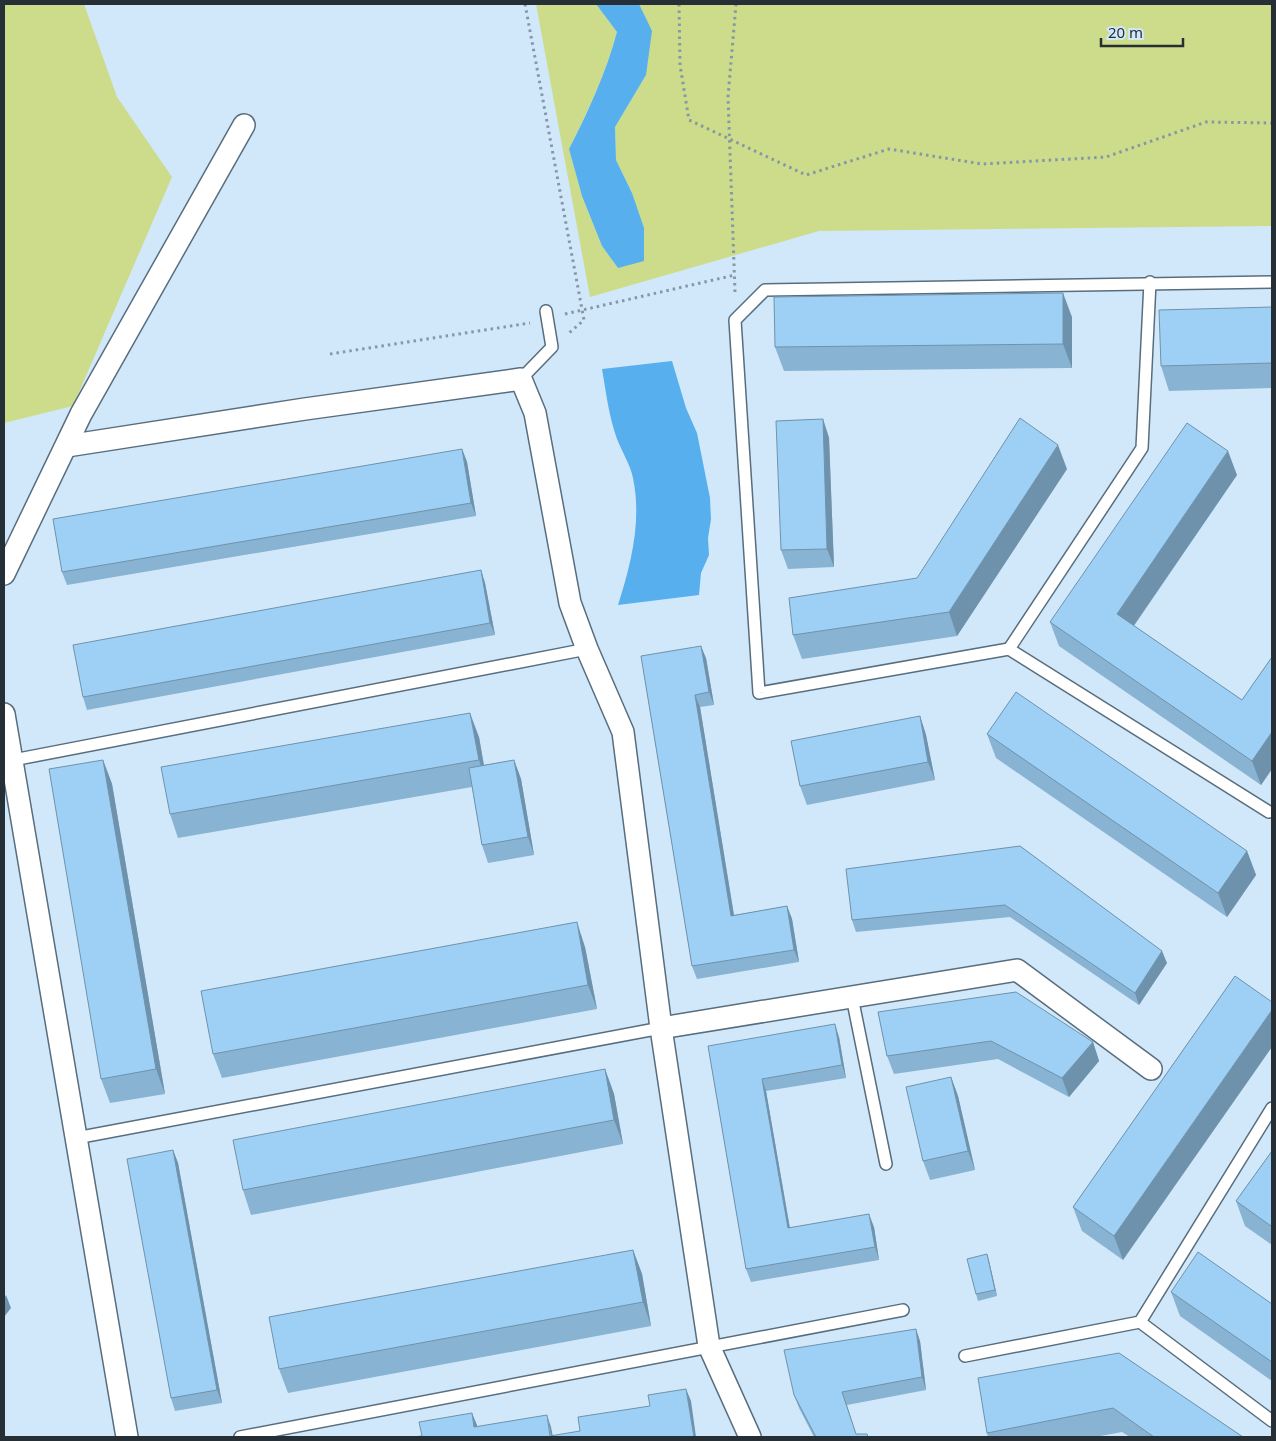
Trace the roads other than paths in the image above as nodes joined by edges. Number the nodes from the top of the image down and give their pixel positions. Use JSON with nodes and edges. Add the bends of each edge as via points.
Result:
{"nodes":[{"id":1,"x":244,"y":125,"type":"dead end"},
{"id":2,"x":1150,"y":282,"type":"junction"},
{"id":3,"x":1272,"y":282,"type":"edge"},
{"id":4,"x":546,"y":311,"type":"dead end"},
{"id":5,"x":521,"y":379,"type":"junction"},
{"id":6,"x":67,"y":446,"type":"junction"},
{"id":7,"x":4,"y":574,"type":"edge"},
{"id":8,"x":587,"y":649,"type":"junction"},
{"id":9,"x":1009,"y":649,"type":"junction"},
{"id":10,"x":4,"y":714,"type":"edge"},
{"id":11,"x":8,"y":761,"type":"edge"},
{"id":12,"x":1271,"y":811,"type":"edge"},
{"id":13,"x":1272,"y":824,"type":"edge"},
{"id":14,"x":852,"y":997,"type":"junction"},
{"id":15,"x":661,"y":1028,"type":"junction"},
{"id":16,"x":1151,"y":1069,"type":"dead end"},
{"id":17,"x":1272,"y":1108,"type":"edge"},
{"id":18,"x":76,"y":1138,"type":"junction"},
{"id":19,"x":886,"y":1164,"type":"dead end"},
{"id":20,"x":903,"y":1310,"type":"dead end"},
{"id":21,"x":1140,"y":1322,"type":"junction"},
{"id":22,"x":709,"y":1346,"type":"junction"},
{"id":23,"x":965,"y":1356,"type":"dead end"},
{"id":24,"x":1272,"y":1421,"type":"edge"},
{"id":25,"x":127,"y":1437,"type":"edge"},
{"id":26,"x":240,"y":1437,"type":"edge"},
{"id":27,"x":750,"y":1437,"type":"edge"}],
"edges":[{"from":1,"to":6,"type":"street","via":[[81,414]]},
{"from":2,"to":3,"type":"lane"},
{"from":2,"to":9,"type":"lane","via":[[1142,448]]},
{"from":2,"to":9,"type":"lane","via":[[765,290],[735,320],[759,693]]},
{"from":4,"to":5,"type":"lane","via":[[552,347]]},
{"from":5,"to":6,"type":"street"},
{"from":5,"to":8,"type":"street","via":[[535,413],[570,603]]},
{"from":6,"to":7,"type":"street"},
{"from":8,"to":11,"type":"lane"},
{"from":8,"to":15,"type":"street","via":[[623,732]]},
{"from":9,"to":12,"type":"lane"},
{"from":10,"to":11,"type":"street"},
{"from":11,"to":18,"type":"street"},
{"from":12,"to":13,"type":"lane"},
{"from":14,"to":15,"type":"street"},
{"from":14,"to":16,"type":"street","via":[[1017,970]]},
{"from":14,"to":19,"type":"lane"},
{"from":15,"to":18,"type":"lane"},
{"from":15,"to":22,"type":"street"},
{"from":17,"to":21,"type":"lane"},
{"from":18,"to":25,"type":"street"},
{"from":20,"to":22,"type":"lane"},
{"from":21,"to":23,"type":"lane"},
{"from":21,"to":24,"type":"lane"},
{"from":22,"to":26,"type":"lane"},
{"from":22,"to":27,"type":"street"}]}
